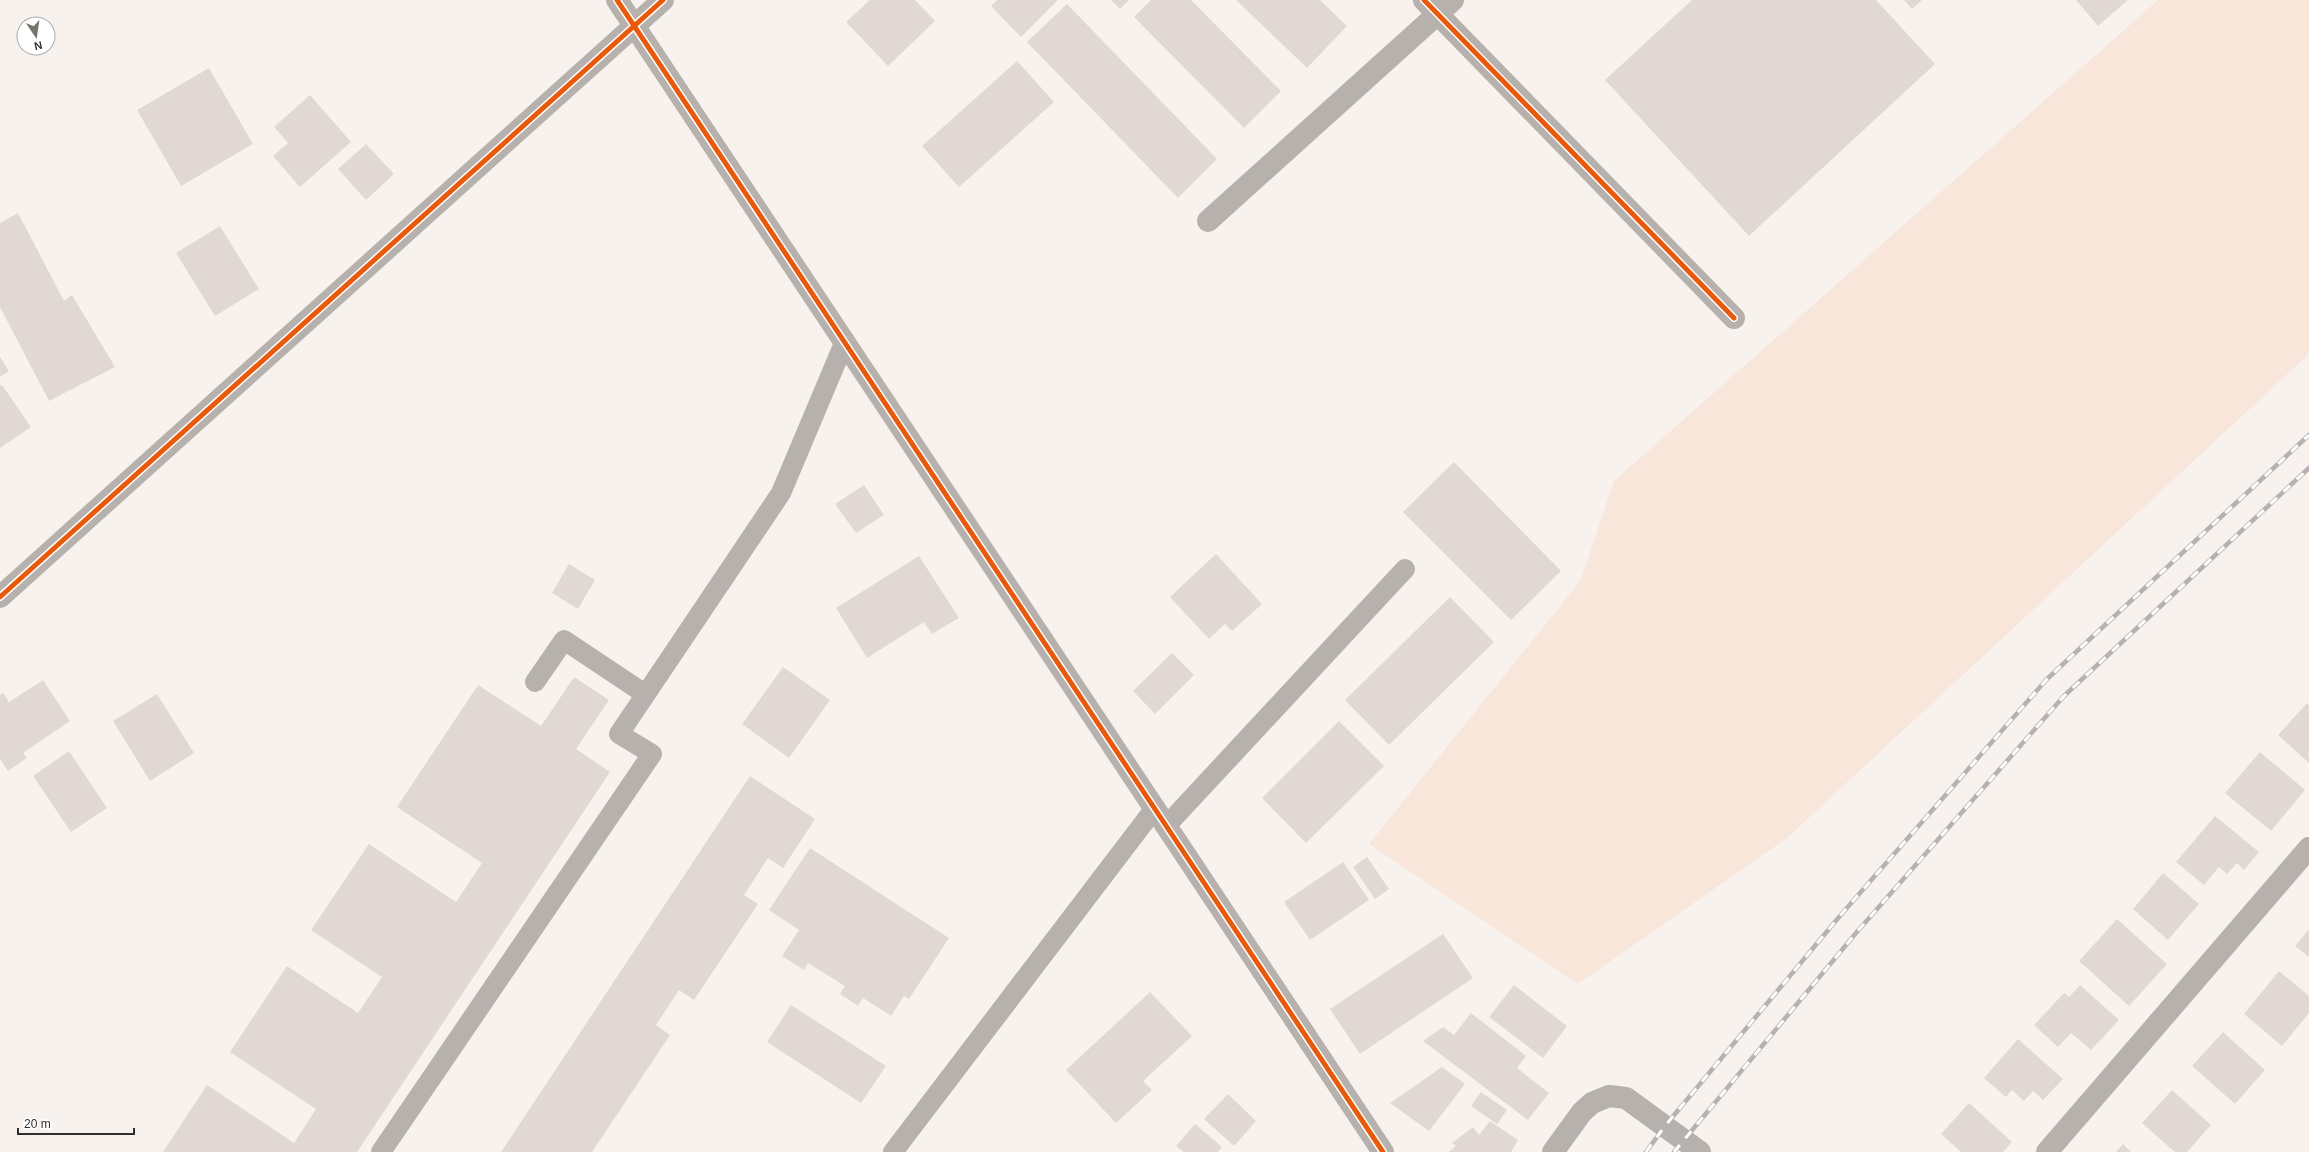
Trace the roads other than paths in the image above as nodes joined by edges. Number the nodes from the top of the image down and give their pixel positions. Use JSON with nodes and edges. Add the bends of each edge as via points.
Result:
{"nodes":[{"id":1,"x":617,"y":0,"type":"edge"},
{"id":2,"x":664,"y":0,"type":"edge"},
{"id":3,"x":1453,"y":0,"type":"edge"},
{"id":4,"x":1430,"y":7,"type":"edge"},
{"id":5,"x":636,"y":26,"type":"junction"},
{"id":6,"x":1208,"y":221,"type":"dead end"},
{"id":7,"x":1734,"y":318,"type":"dead end"},
{"id":8,"x":845,"y":341,"type":"junction"},
{"id":9,"x":1405,"y":569,"type":"dead end"},
{"id":10,"x":0,"y":597,"type":"edge"},
{"id":11,"x":535,"y":682,"type":"dead end"},
{"id":12,"x":645,"y":694,"type":"junction"},
{"id":13,"x":1161,"y":817,"type":"junction"},
{"id":14,"x":2309,"y":848,"type":"edge"},
{"id":15,"x":381,"y":1152,"type":"edge"},
{"id":16,"x":893,"y":1152,"type":"edge"},
{"id":17,"x":1383,"y":1152,"type":"edge"},
{"id":18,"x":1553,"y":1152,"type":"edge"},
{"id":19,"x":1700,"y":1152,"type":"edge"},
{"id":20,"x":2047,"y":1152,"type":"edge"}],
"edges":[{"from":1,"to":5,"type":"street"},
{"from":2,"to":5,"type":"street"},
{"from":3,"to":4,"type":"street"},
{"from":4,"to":6,"type":"street"},
{"from":4,"to":7,"type":"street"},
{"from":5,"to":8,"type":"street"},
{"from":5,"to":10,"type":"street"},
{"from":8,"to":12,"type":"lane","via":[[781,493]]},
{"from":8,"to":13,"type":"street"},
{"from":9,"to":13,"type":"lane"},
{"from":11,"to":12,"type":"lane","via":[[564,640]]},
{"from":12,"to":15,"type":"lane","via":[[619,734],[652,754]]},
{"from":13,"to":16,"type":"lane"},
{"from":13,"to":17,"type":"street"},
{"from":14,"to":20,"type":"street"},
{"from":18,"to":19,"type":"street","via":[[1582,1112],[1592,1103],[1609,1096],[1626,1098]]}]}
